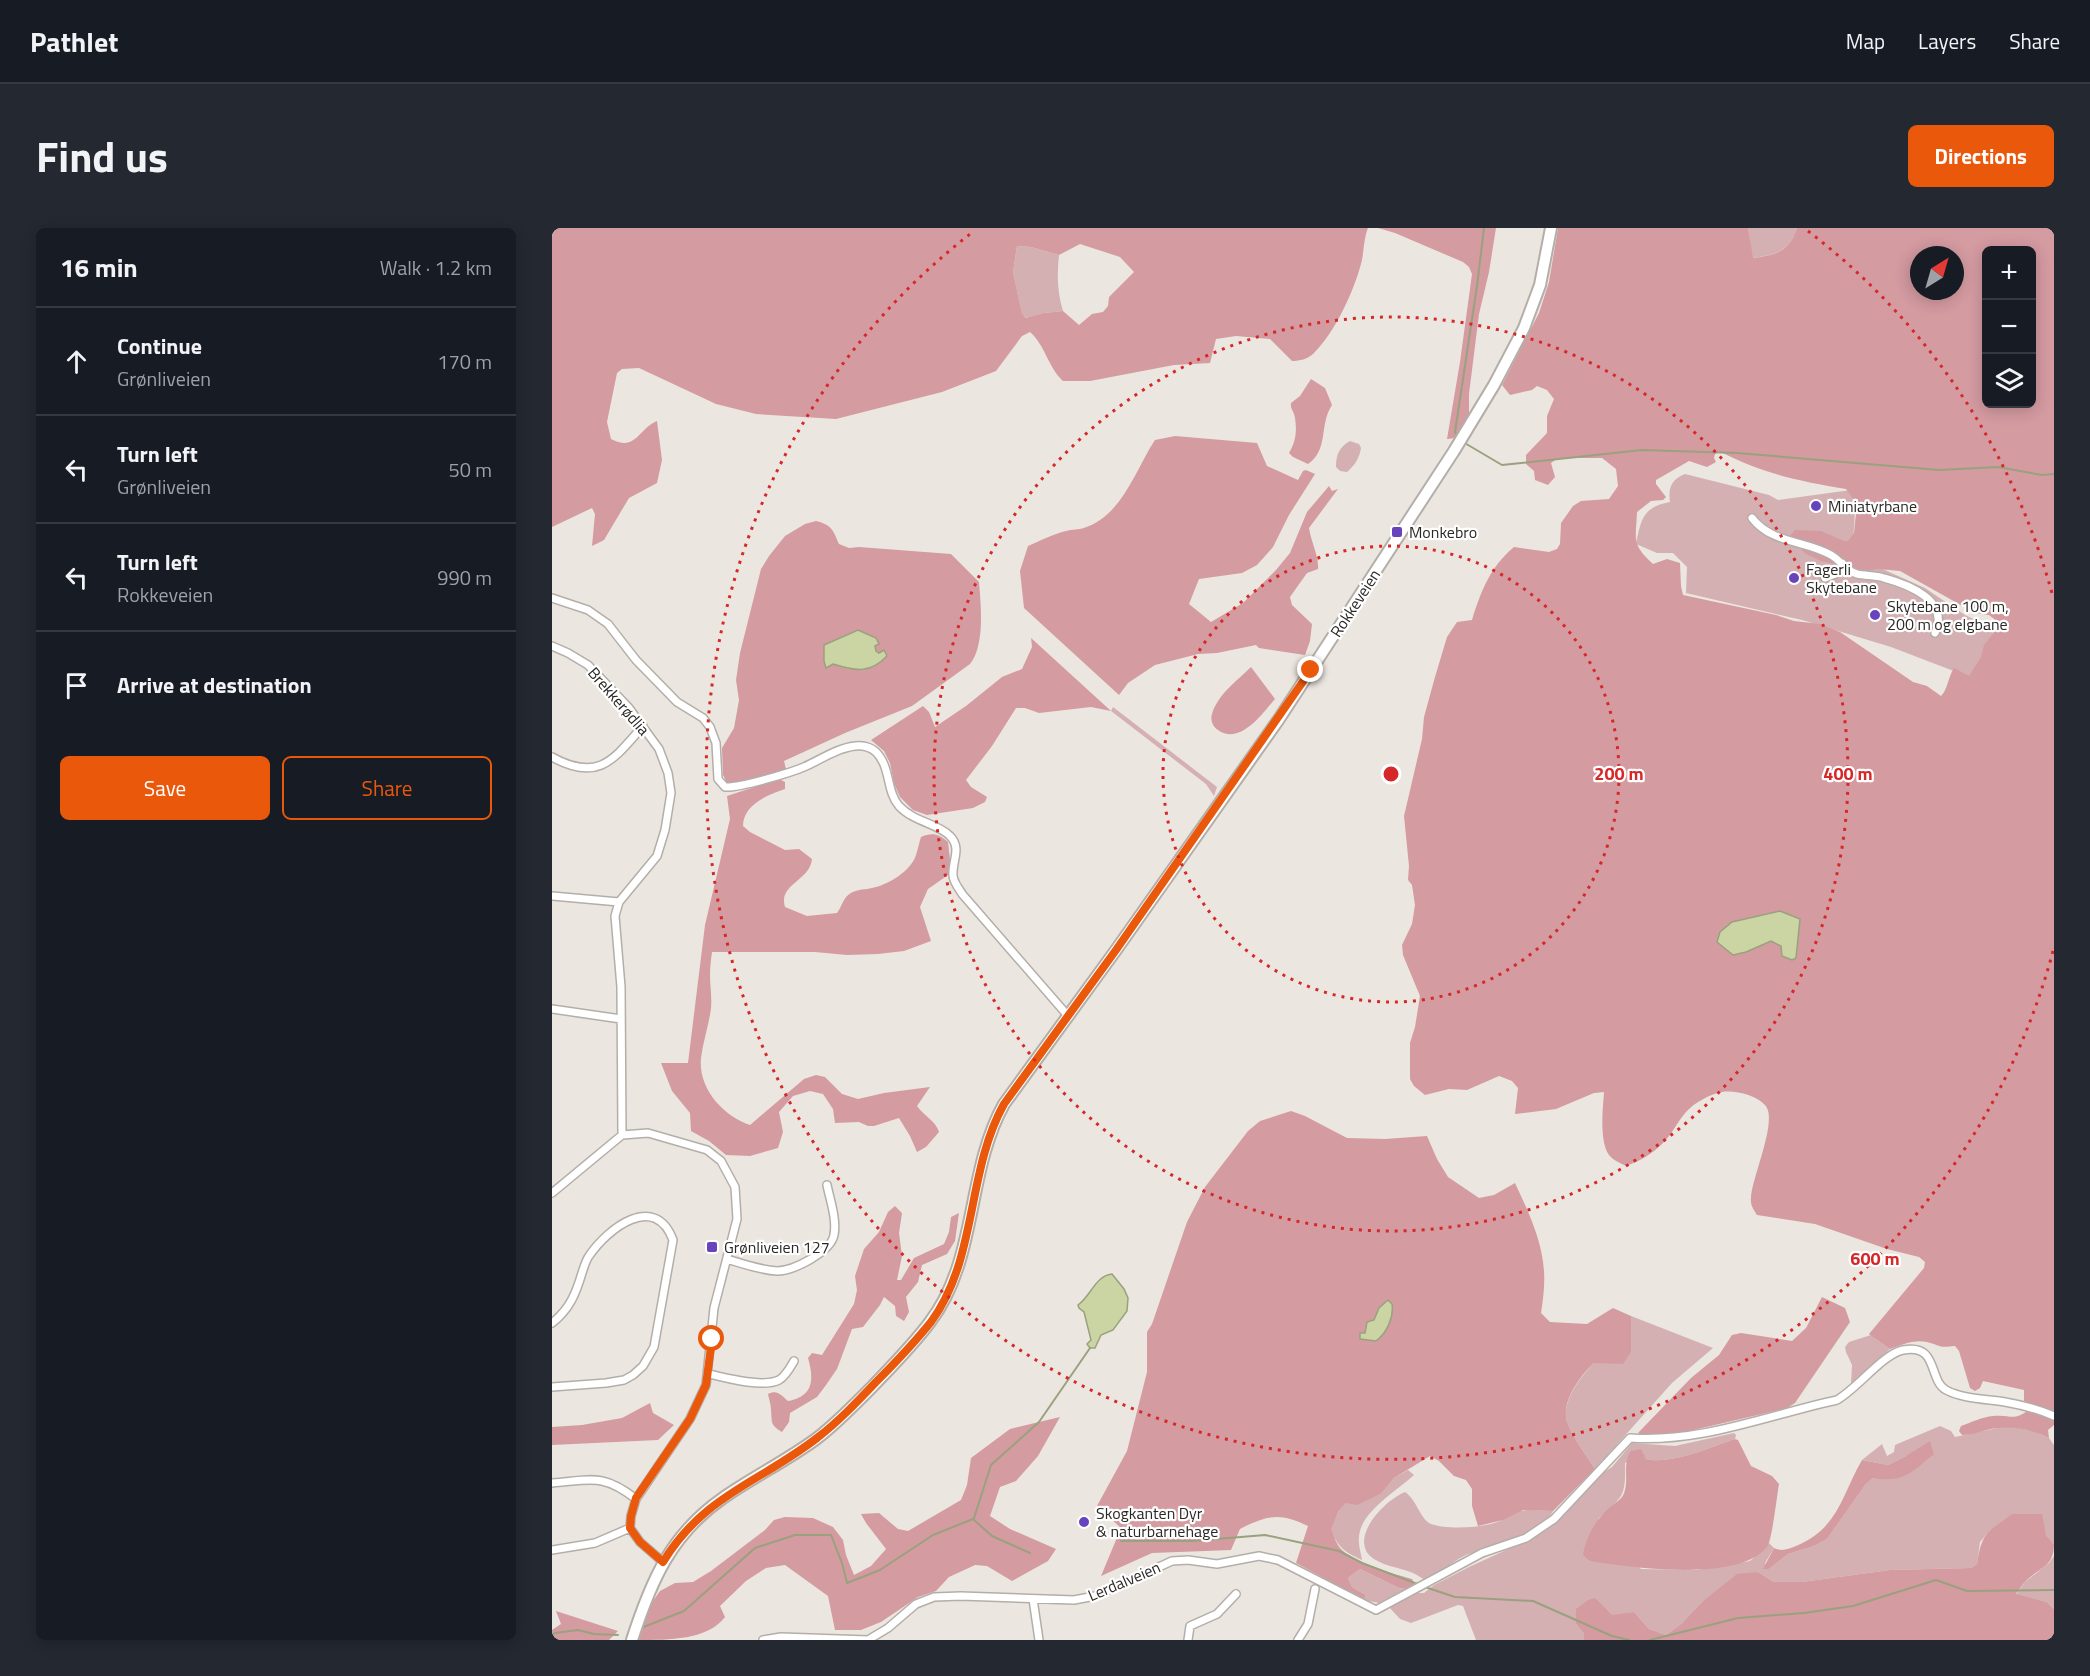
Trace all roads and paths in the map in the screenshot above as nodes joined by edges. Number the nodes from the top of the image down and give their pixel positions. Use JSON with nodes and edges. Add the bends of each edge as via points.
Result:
{"nodes":[{"id":1,"x":1551,"y":228,"type":"edge"},
{"id":2,"x":1752,"y":518,"type":"dead end"},
{"id":3,"x":1842,"y":563,"type":"junction"},
{"id":4,"x":1825,"y":578,"type":"dead end"},
{"id":5,"x":552,"y":598,"type":"edge"},
{"id":6,"x":1935,"y":633,"type":"dead end"},
{"id":7,"x":552,"y":646,"type":"edge"},
{"id":8,"x":643,"y":726,"type":"junction"},
{"id":9,"x":552,"y":757,"type":"edge"},
{"id":10,"x":552,"y":896,"type":"edge"},
{"id":11,"x":619,"y":902,"type":"junction"},
{"id":12,"x":552,"y":1010,"type":"edge"},
{"id":13,"x":1069,"y":1017,"type":"junction"},
{"id":14,"x":621,"y":1019,"type":"junction"},
{"id":15,"x":622,"y":1135,"type":"junction"},
{"id":16,"x":827,"y":1185,"type":"dead end"},
{"id":17,"x":552,"y":1193,"type":"edge"},
{"id":18,"x":727,"y":1259,"type":"junction"},
{"id":19,"x":552,"y":1323,"type":"edge"},
{"id":20,"x":794,"y":1361,"type":"dead end"},
{"id":21,"x":709,"y":1374,"type":"junction"},
{"id":22,"x":552,"y":1387,"type":"edge"},
{"id":23,"x":2054,"y":1416,"type":"edge"},
{"id":24,"x":552,"y":1483,"type":"edge"},
{"id":25,"x":636,"y":1498,"type":"junction"},
{"id":26,"x":630,"y":1528,"type":"junction"},
{"id":27,"x":552,"y":1550,"type":"edge"},
{"id":28,"x":663,"y":1562,"type":"junction"},
{"id":29,"x":1315,"y":1589,"type":"dead end"},
{"id":30,"x":1236,"y":1594,"type":"dead end"},
{"id":31,"x":1033,"y":1599,"type":"junction"},
{"id":32,"x":632,"y":1640,"type":"edge"},
{"id":33,"x":763,"y":1640,"type":"edge"},
{"id":34,"x":1039,"y":1640,"type":"edge"},
{"id":35,"x":1188,"y":1640,"type":"edge"},
{"id":36,"x":1298,"y":1640,"type":"edge"}],
"edges":[{"from":1,"to":13,"type":"main road","name":"Rokkeveien","via":[[1540,285],[1528,319],[1494,385],[1279,718]]},
{"from":2,"to":3,"type":"street","via":[[1773,535],[1822,551]]},
{"from":3,"to":4,"type":"street","via":[[1840,572]]},
{"from":3,"to":6,"type":"street","via":[[1850,571],[1892,580],[1933,602],[1940,618]]},
{"from":5,"to":13,"type":"street","via":[[588,610],[608,624],[677,702],[703,718],[716,743],[718,779],[725,788],[801,768],[853,746],[874,750],[884,765],[898,805],[909,815],[950,835],[957,846],[953,874],[963,895]]},
{"from":7,"to":8,"type":"street","name":"Brekkerødlia","via":[[588,665]]},
{"from":8,"to":9,"type":"street","via":[[620,752],[598,768],[576,767]]},
{"from":8,"to":11,"type":"street","name":"Brekkerødlia","via":[[659,749],[668,773],[669,810],[657,856]]},
{"from":10,"to":11,"type":"street"},
{"from":11,"to":14,"type":"street","via":[[615,916]]},
{"from":12,"to":14,"type":"street"},
{"from":13,"to":28,"type":"main road","name":"Rokkeveien","via":[[1004,1104],[990,1132],[958,1267],[930,1322],[831,1427],[704,1512]]},
{"from":14,"to":15,"type":"street"},
{"from":15,"to":17,"type":"street"},
{"from":15,"to":18,"type":"street","via":[[648,1133],[707,1150],[721,1161],[735,1187],[737,1219]]},
{"from":16,"to":18,"type":"street","via":[[833,1238],[818,1255],[781,1271]]},
{"from":18,"to":21,"type":"street","via":[[714,1308]]},
{"from":19,"to":22,"type":"street","via":[[573,1299],[588,1257],[622,1224],[637,1216],[650,1216],[669,1228],[673,1240],[661,1316],[654,1347],[643,1366],[624,1380]]},
{"from":20,"to":21,"type":"street","via":[[778,1380],[759,1382]]},
{"from":21,"to":25,"type":"street","via":[[690,1419]]},
{"from":23,"to":31,"type":"street","name":"Lerdalveien","via":[[1945,1390],[1928,1357],[1917,1350],[1904,1350],[1891,1355],[1837,1400],[1698,1436],[1630,1438],[1541,1529],[1482,1553],[1376,1610],[1278,1560],[1259,1556],[1217,1564],[1172,1561],[1088,1599]]},
{"from":24,"to":25,"type":"street","via":[[609,1481]]},
{"from":25,"to":26,"type":"street"},
{"from":26,"to":27,"type":"street","via":[[595,1543]]},
{"from":26,"to":28,"type":"street"},
{"from":28,"to":32,"type":"main road","name":"Rokkeveien"},
{"from":29,"to":36,"type":"street","via":[[1308,1624]]},
{"from":30,"to":35,"type":"street","via":[[1217,1614],[1190,1626]]},
{"from":31,"to":33,"type":"street","name":"Lerdalveien","via":[[934,1597],[916,1604],[888,1629],[868,1640]]},
{"from":31,"to":34,"type":"street"}]}
